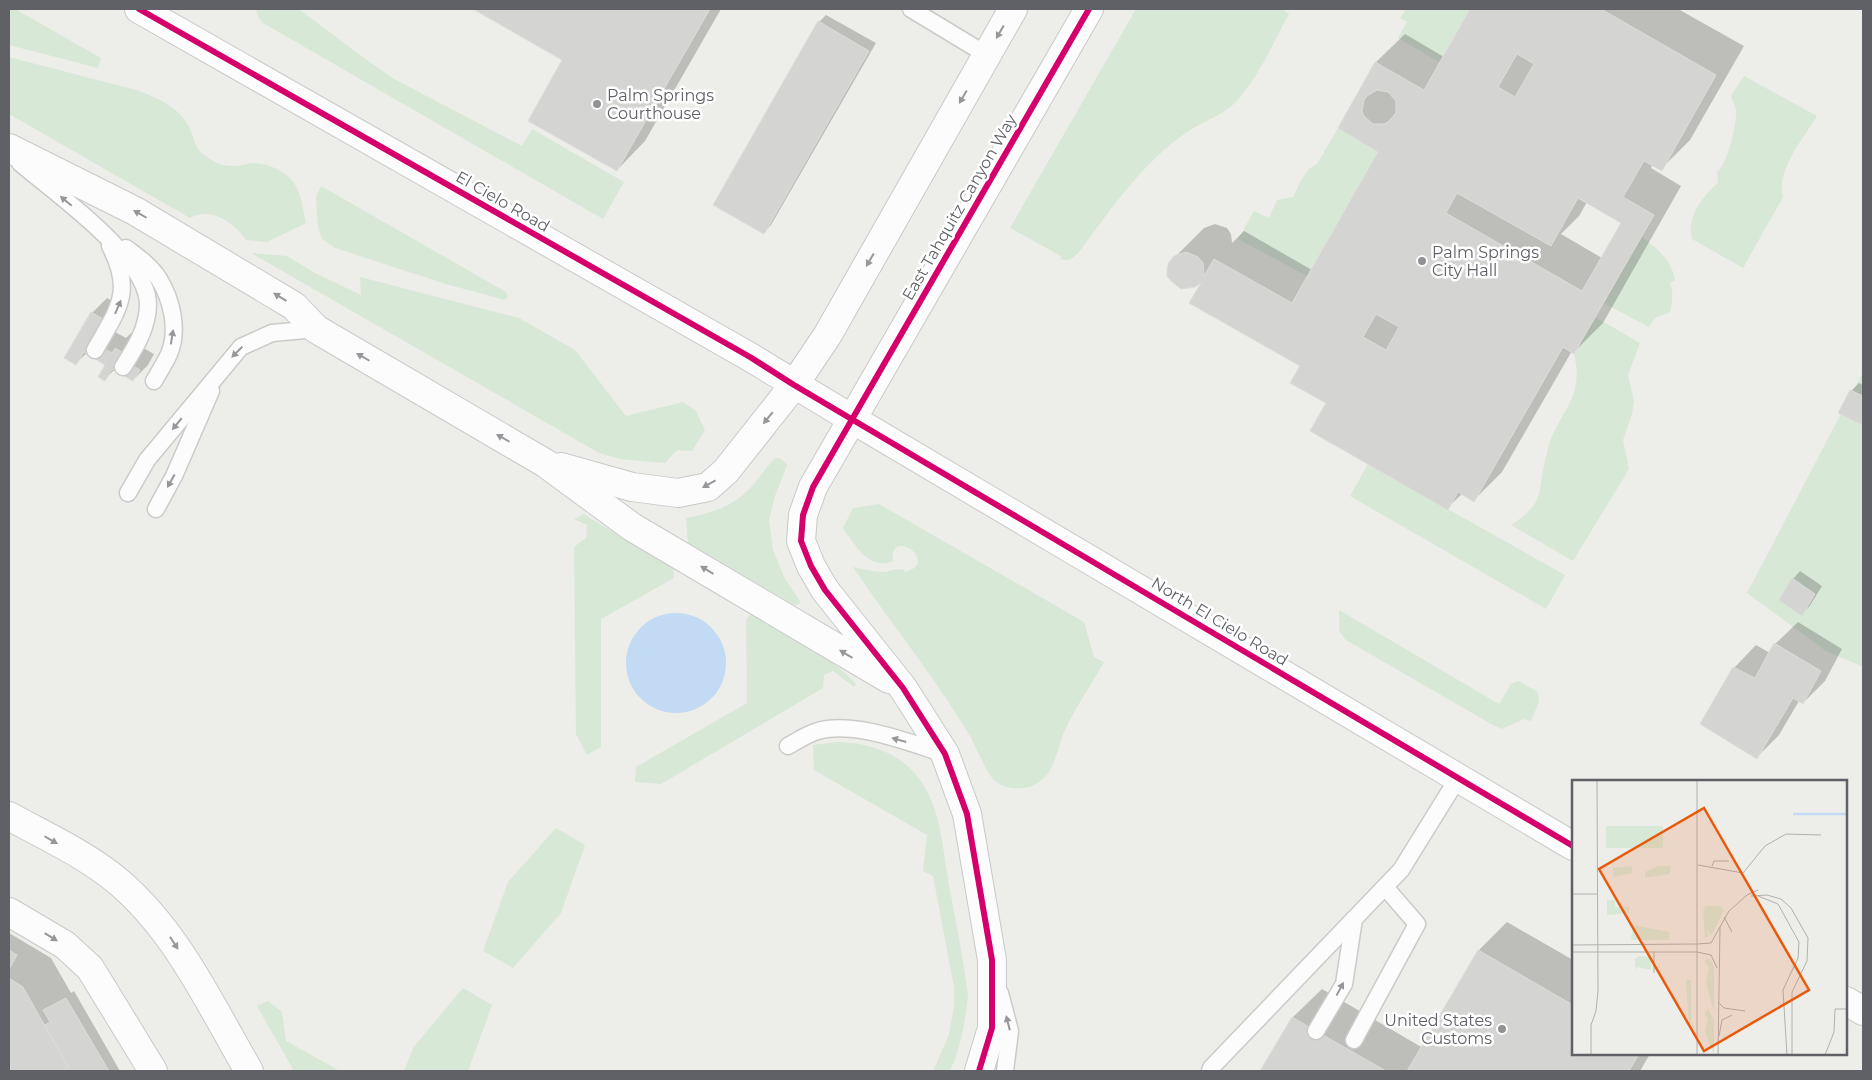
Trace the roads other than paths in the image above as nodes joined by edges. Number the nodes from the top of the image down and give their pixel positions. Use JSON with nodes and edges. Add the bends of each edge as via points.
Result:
{"nodes":[{"id":1,"x":139,"y":9,"type":"edge"},
{"id":2,"x":911,"y":9,"type":"edge"},
{"id":3,"x":1013,"y":9,"type":"edge"},
{"id":4,"x":1089,"y":9,"type":"edge"},
{"id":5,"x":987,"y":55,"type":"junction"},
{"id":6,"x":9,"y":148,"type":"edge"},
{"id":7,"x":9,"y":154,"type":"edge"},
{"id":8,"x":103,"y":233,"type":"junction"},
{"id":9,"x":316,"y":329,"type":"junction"},
{"id":10,"x":95,"y":350,"type":"dead end"},
{"id":11,"x":123,"y":367,"type":"dead end"},
{"id":12,"x":219,"y":372,"type":"junction"},
{"id":13,"x":154,"y":381,"type":"dead end"},
{"id":14,"x":794,"y":385,"type":"junction"},
{"id":15,"x":852,"y":419,"type":"junction"},
{"id":16,"x":545,"y":463,"type":"junction"},
{"id":17,"x":128,"y":493,"type":"dead end"},
{"id":18,"x":156,"y":509,"type":"dead end"},
{"id":19,"x":903,"y":688,"type":"junction"},
{"id":20,"x":788,"y":746,"type":"dead end"},
{"id":21,"x":946,"y":754,"type":"junction"},
{"id":22,"x":1458,"y":778,"type":"junction"},
{"id":23,"x":9,"y":816,"type":"edge"},
{"id":24,"x":1572,"y":845,"type":"edge"},
{"id":25,"x":1385,"y":887,"type":"junction"},
{"id":26,"x":9,"y":912,"type":"edge"},
{"id":27,"x":1354,"y":919,"type":"junction"},
{"id":28,"x":992,"y":960,"type":"junction"},
{"id":29,"x":1847,"y":1002,"type":"edge"},
{"id":30,"x":1863,"y":1010,"type":"edge"},
{"id":31,"x":1316,"y":1031,"type":"dead end"},
{"id":32,"x":1354,"y":1040,"type":"dead end"},
{"id":33,"x":152,"y":1071,"type":"edge"},
{"id":34,"x":249,"y":1071,"type":"edge"},
{"id":35,"x":979,"y":1071,"type":"edge"},
{"id":36,"x":1005,"y":1071,"type":"edge"},
{"id":37,"x":1210,"y":1071,"type":"edge"}],
"edges":[{"from":1,"to":14,"type":"street","name":"El Cielo Road"},
{"from":2,"to":5,"type":"lane"},
{"from":3,"to":5,"type":"street","one_way":true},
{"from":4,"to":15,"type":"street","name":"East Tahquitz Canyon Way"},
{"from":5,"to":14,"type":"street","one_way":true,"via":[[827,336]]},
{"from":9,"to":6,"type":"street","one_way":true,"via":[[294,306],[152,221]]},
{"from":8,"to":7,"type":"lane","one_way":true},
{"from":10,"to":8,"type":"lane","one_way":true,"via":[[118,310],[123,284],[120,269]]},
{"from":8,"to":11,"type":"lane","via":[[132,264],[147,297],[146,321],[141,336]]},
{"from":13,"to":8,"type":"lane","one_way":true,"via":[[170,352],[174,324],[169,304],[160,280],[142,259]]},
{"from":9,"to":12,"type":"lane","one_way":true,"via":[[272,334],[241,347]]},
{"from":16,"to":9,"type":"street","one_way":true},
{"from":12,"to":17,"type":"lane","one_way":true,"via":[[146,460]]},
{"from":12,"to":18,"type":"lane","one_way":true,"via":[[174,476]]},
{"from":14,"to":15,"type":"street","name":"El Cielo Road"},
{"from":14,"to":16,"type":"street","one_way":true,"via":[[726,472],[708,487],[678,493],[642,488]]},
{"from":15,"to":19,"type":"street","name":"East Tahquitz Canyon Way","via":[[813,487],[803,515],[801,541],[826,590]]},
{"from":15,"to":22,"type":"street","name":"North El Cielo Road"},
{"from":19,"to":16,"type":"street","one_way":true,"via":[[632,527]]},
{"from":19,"to":21,"type":"street","name":"East Tahquitz Canyon Way"},
{"from":21,"to":20,"type":"lane","one_way":true,"via":[[845,727],[816,731]]},
{"from":21,"to":28,"type":"street","name":"East Tahquitz Canyon Way","via":[[966,814]]},
{"from":22,"to":24,"type":"street","name":"North El Cielo Road"},
{"from":22,"to":25,"type":"lane","via":[[1401,870]]},
{"from":23,"to":34,"type":"street","one_way":true,"via":[[106,872],[154,917],[174,943]]},
{"from":25,"to":27,"type":"lane"},
{"from":25,"to":32,"type":"lane","via":[[1417,924]]},
{"from":26,"to":33,"type":"street","one_way":true,"via":[[65,946],[90,968]]},
{"from":31,"to":27,"type":"lane","one_way":true,"via":[[1344,984]]},
{"from":27,"to":37,"type":"lane"},
{"from":28,"to":35,"type":"street","name":"East Tahquitz Canyon Way","via":[[992,1028]]},
{"from":36,"to":28,"type":"lane","one_way":true,"via":[[1010,1031]]},
{"from":29,"to":30,"type":"street"}]}
